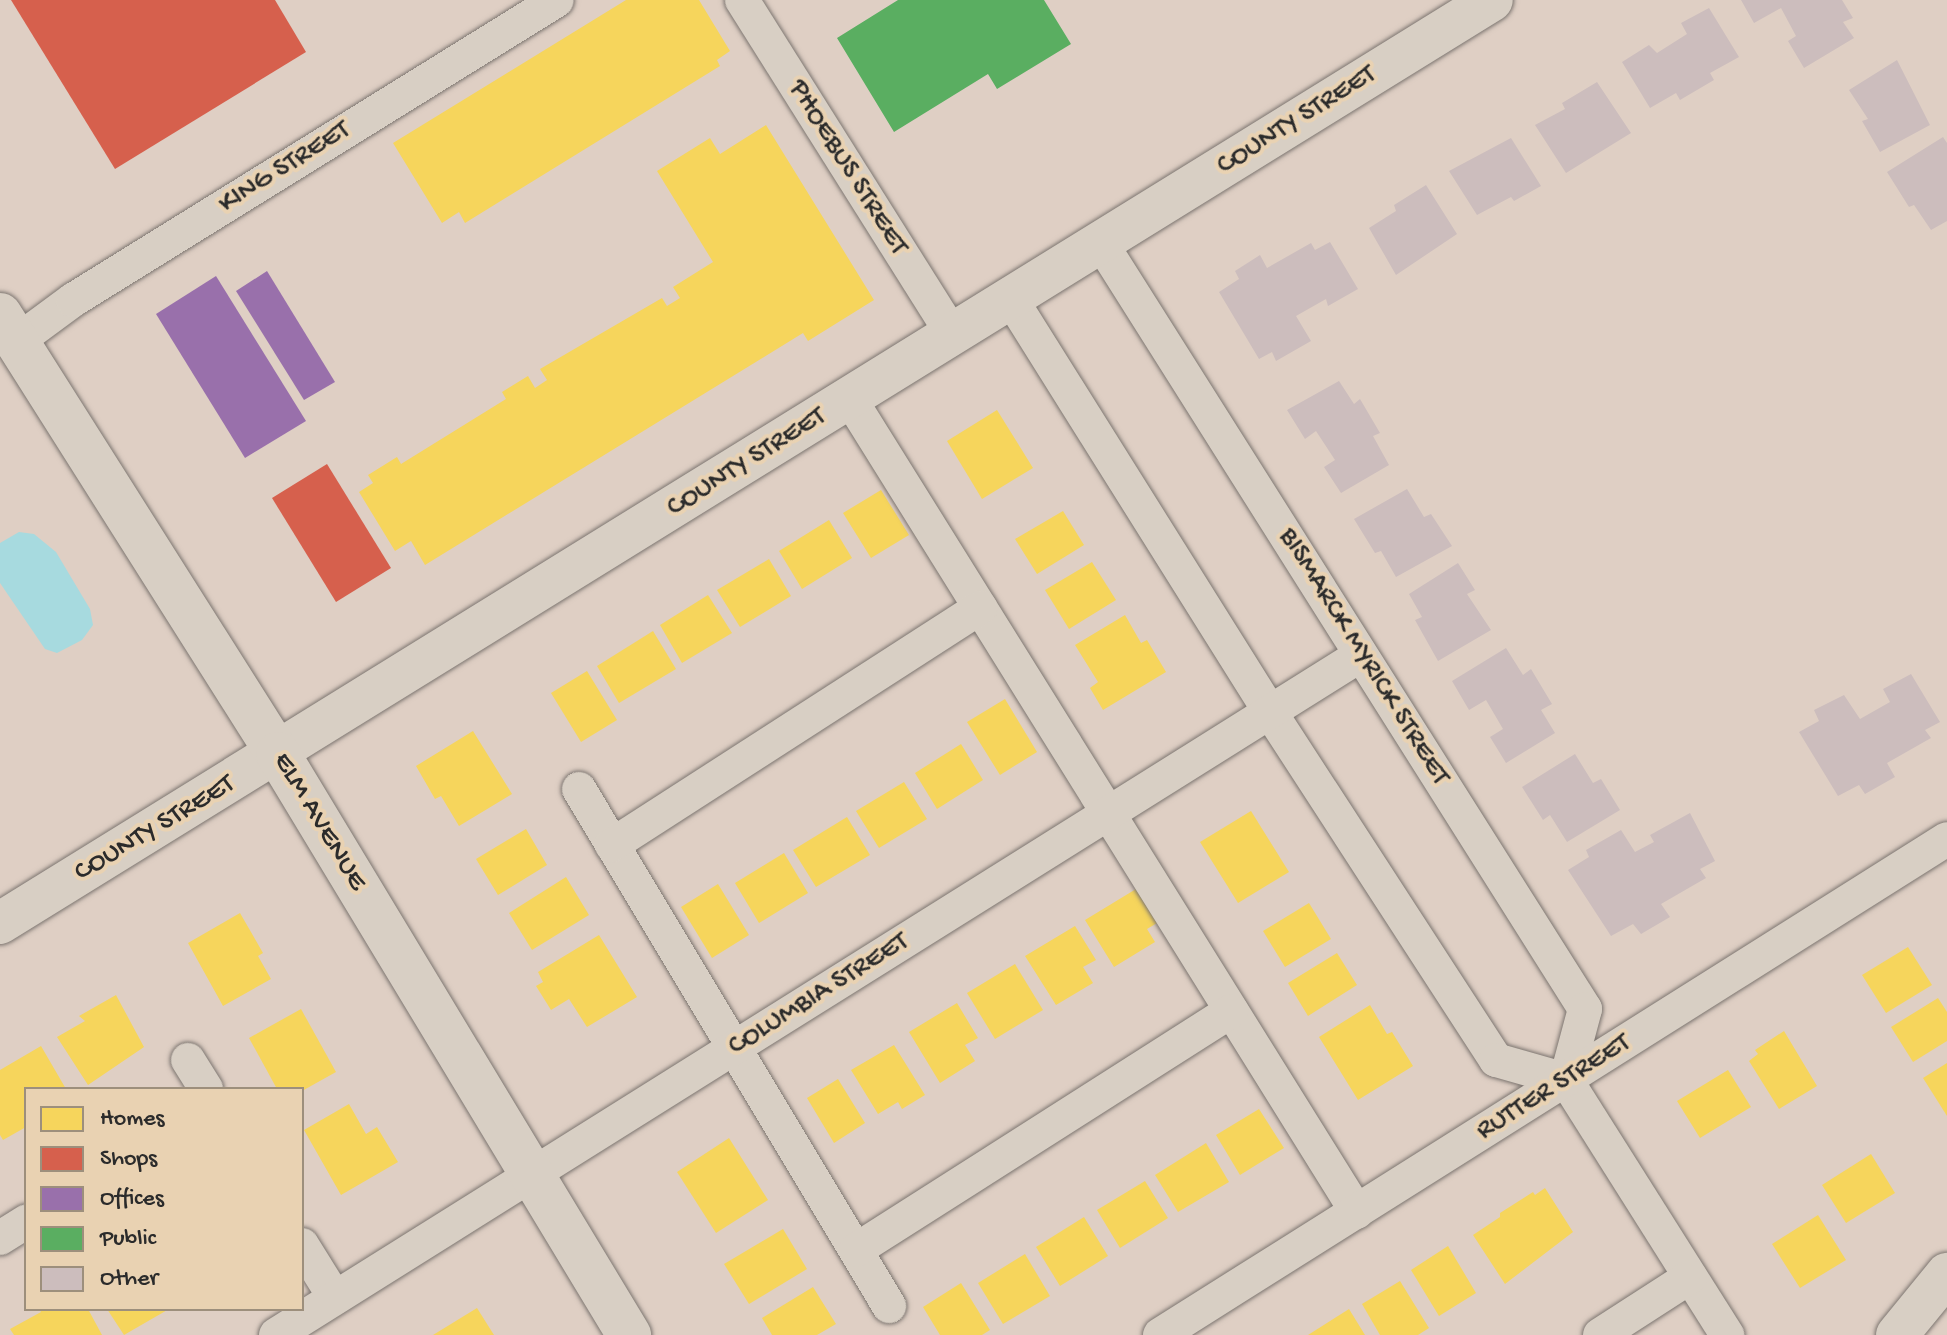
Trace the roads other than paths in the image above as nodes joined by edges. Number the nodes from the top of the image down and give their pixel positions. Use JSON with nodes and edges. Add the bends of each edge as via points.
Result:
{"nodes":[{"id":1,"x":557,"y":0,"type":"edge"},
{"id":2,"x":742,"y":0,"type":"edge"},
{"id":3,"x":1492,"y":0,"type":"edge"},
{"id":4,"x":1101,"y":243,"type":"junction"},
{"id":5,"x":1011,"y":299,"type":"junction"},
{"id":6,"x":8,"y":328,"type":"edge"},
{"id":7,"x":953,"y":335,"type":"junction"},
{"id":8,"x":850,"y":399,"type":"junction"},
{"id":9,"x":980,"y":608,"type":"junction"},
{"id":10,"x":1361,"y":655,"type":"junction"},
{"id":11,"x":1270,"y":712,"type":"junction"},
{"id":12,"x":278,"y":754,"type":"junction"},
{"id":13,"x":579,"y":789,"type":"dead end"},
{"id":14,"x":1107,"y":814,"type":"junction"},
{"id":15,"x":1947,"y":839,"type":"edge"},
{"id":16,"x":612,"y":845,"type":"junction"},
{"id":17,"x":0,"y":923,"type":"edge"},
{"id":18,"x":1231,"y":1011,"type":"junction"},
{"id":19,"x":734,"y":1048,"type":"junction"},
{"id":20,"x":188,"y":1060,"type":"dead end"},
{"id":21,"x":1566,"y":1080,"type":"junction"},
{"id":22,"x":205,"y":1087,"type":"edge"},
{"id":23,"x":532,"y":1175,"type":"junction"},
{"id":24,"x":1357,"y":1212,"type":"junction"},
{"id":25,"x":24,"y":1223,"type":"edge"},
{"id":26,"x":0,"y":1238,"type":"edge"},
{"id":27,"x":304,"y":1248,"type":"edge"},
{"id":28,"x":856,"y":1250,"type":"junction"},
{"id":29,"x":1947,"y":1274,"type":"edge"},
{"id":30,"x":1690,"y":1277,"type":"junction"},
{"id":31,"x":335,"y":1298,"type":"junction"},
{"id":32,"x":889,"y":1306,"type":"dead end"},
{"id":33,"x":276,"y":1335,"type":"edge"},
{"id":34,"x":629,"y":1335,"type":"edge"},
{"id":35,"x":1160,"y":1335,"type":"edge"},
{"id":36,"x":1600,"y":1335,"type":"edge"},
{"id":37,"x":1727,"y":1335,"type":"edge"},
{"id":38,"x":1897,"y":1335,"type":"edge"}],
"edges":[{"from":1,"to":6,"type":"street","name":"KING STREET","via":[[73,300]]},
{"from":2,"to":7,"type":"street","name":"PHOEBUS STREET"},
{"from":3,"to":4,"type":"street","name":"COUNTY STREET"},
{"from":4,"to":5,"type":"street","name":"COUNTY STREET"},
{"from":4,"to":10,"type":"street","name":"BISMARCK MYRICK STREET"},
{"from":5,"to":7,"type":"street","name":"COUNTY STREET"},
{"from":5,"to":11,"type":"street"},
{"from":6,"to":12,"type":"main road","name":"ELM AVENUE"},
{"from":7,"to":8,"type":"street","name":"COUNTY STREET"},
{"from":8,"to":9,"type":"street"},
{"from":8,"to":12,"type":"street","name":"COUNTY STREET"},
{"from":9,"to":14,"type":"street"},
{"from":9,"to":16,"type":"street"},
{"from":10,"to":11,"type":"street","name":"COLUMBIA STREET"},
{"from":10,"to":21,"type":"street","name":"BISMARCK MYRICK STREET","via":[[1585,1009]]},
{"from":11,"to":14,"type":"street","name":"COLUMBIA STREET"},
{"from":11,"to":21,"type":"street","via":[[1496,1060]]},
{"from":12,"to":17,"type":"street","name":"COUNTY STREET"},
{"from":12,"to":23,"type":"main road","name":"ELM AVENUE"},
{"from":13,"to":16,"type":"street"},
{"from":14,"to":18,"type":"street"},
{"from":14,"to":19,"type":"street","name":"COLUMBIA STREET"},
{"from":15,"to":21,"type":"street","name":"RUTTER STREET"},
{"from":16,"to":19,"type":"street"},
{"from":18,"to":24,"type":"street"},
{"from":18,"to":28,"type":"street"},
{"from":19,"to":23,"type":"street","name":"COLUMBIA STREET"},
{"from":19,"to":28,"type":"street"},
{"from":20,"to":22,"type":"street"},
{"from":21,"to":24,"type":"street","name":"RUTTER STREET"},
{"from":21,"to":30,"type":"street"},
{"from":23,"to":31,"type":"street","name":"COLUMBIA STREET"},
{"from":23,"to":34,"type":"main road","name":"ELM AVENUE"},
{"from":24,"to":35,"type":"street","name":"RUTTER STREET"},
{"from":25,"to":26,"type":"street"},
{"from":27,"to":31,"type":"street"},
{"from":28,"to":32,"type":"street"},
{"from":29,"to":38,"type":"street"},
{"from":30,"to":36,"type":"street"},
{"from":30,"to":37,"type":"street"},
{"from":31,"to":33,"type":"street","name":"COLUMBIA STREET"}]}
